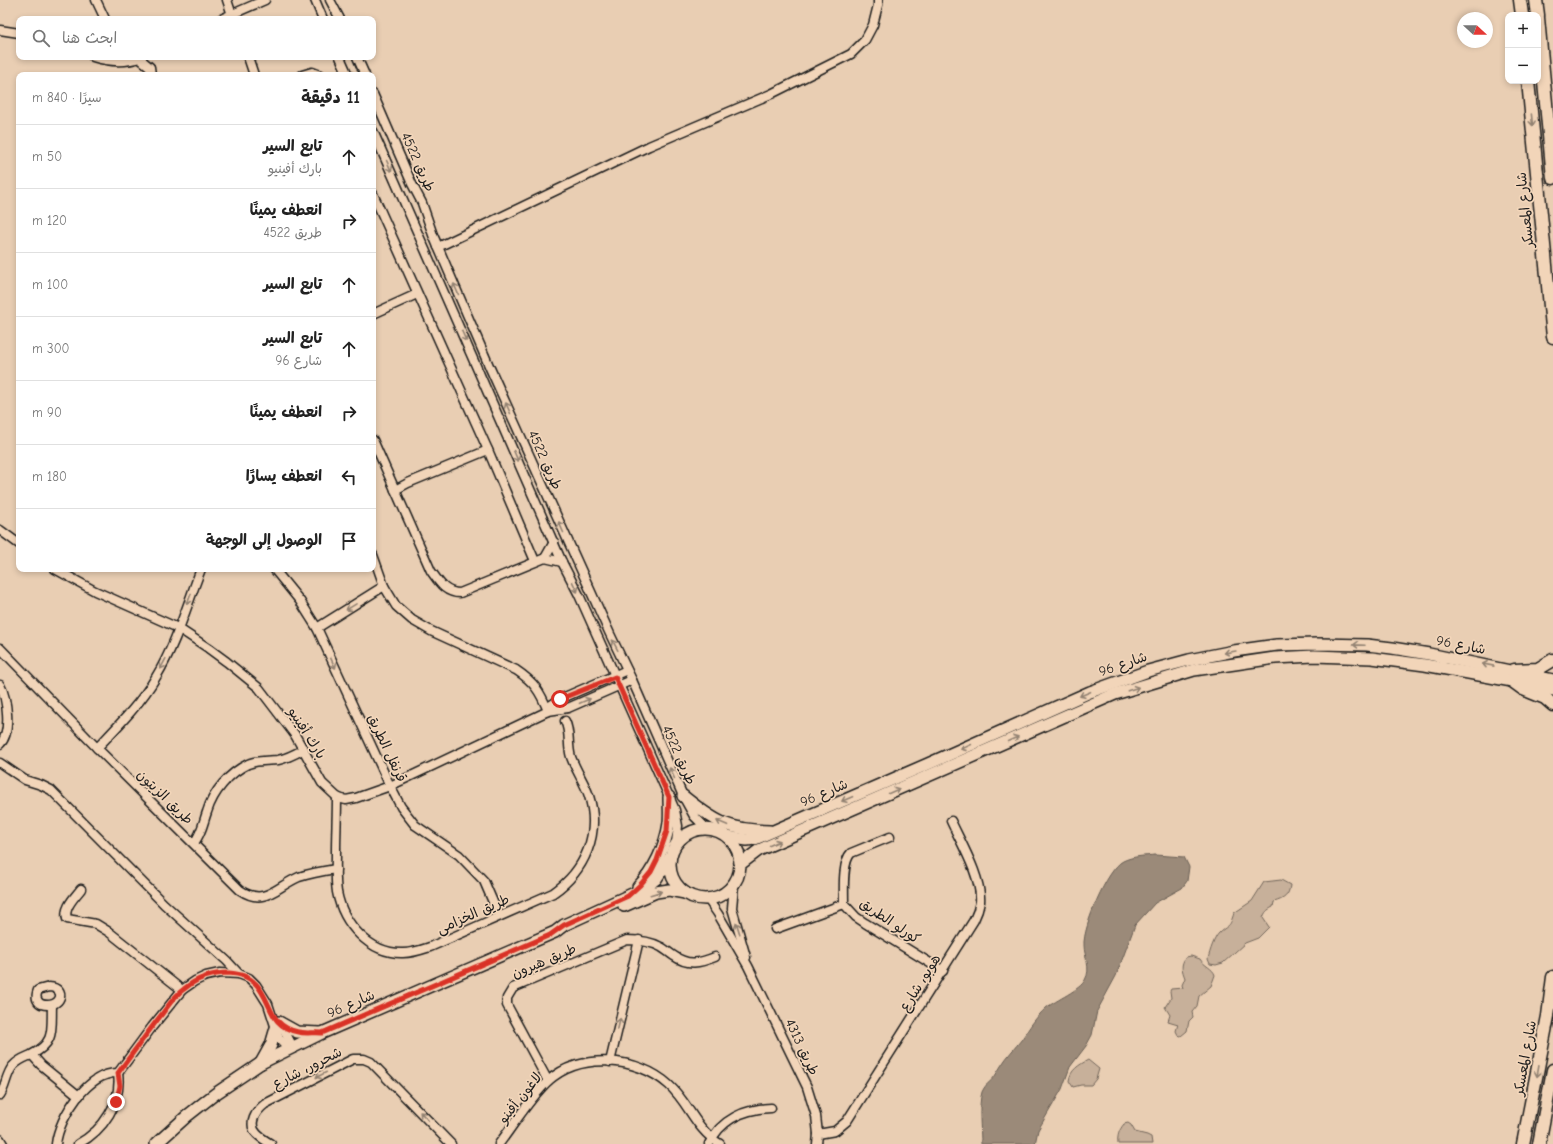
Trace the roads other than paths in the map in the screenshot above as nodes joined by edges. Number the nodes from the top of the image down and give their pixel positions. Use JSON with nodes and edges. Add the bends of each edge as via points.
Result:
{"nodes":[{"id":1,"x":96,"y":0,"type":"edge"},
{"id":2,"x":227,"y":0,"type":"edge"},
{"id":3,"x":264,"y":0,"type":"edge"},
{"id":4,"x":315,"y":0,"type":"edge"},
{"id":5,"x":330,"y":0,"type":"edge"},
{"id":6,"x":878,"y":0,"type":"edge"},
{"id":7,"x":1520,"y":0,"type":"edge"},
{"id":8,"x":1536,"y":0,"type":"edge"},
{"id":9,"x":1522,"y":12,"type":"edge"},
{"id":10,"x":1538,"y":12,"type":"edge"},
{"id":11,"x":103,"y":16,"type":"edge"},
{"id":12,"x":233,"y":16,"type":"edge"},
{"id":13,"x":235,"y":16,"type":"edge"},
{"id":14,"x":322,"y":16,"type":"edge"},
{"id":15,"x":338,"y":16,"type":"edge"},
{"id":16,"x":0,"y":30,"type":"edge"},
{"id":17,"x":16,"y":33,"type":"edge"},
{"id":18,"x":1541,"y":48,"type":"edge"},
{"id":19,"x":143,"y":60,"type":"edge"},
{"id":20,"x":249,"y":60,"type":"edge"},
{"id":21,"x":341,"y":60,"type":"edge"},
{"id":22,"x":358,"y":60,"type":"edge"},
{"id":23,"x":151,"y":72,"type":"edge"},
{"id":24,"x":253,"y":72,"type":"edge"},
{"id":25,"x":347,"y":72,"type":"edge"},
{"id":26,"x":364,"y":72,"type":"edge"},
{"id":27,"x":1528,"y":84,"type":"edge"},
{"id":28,"x":376,"y":101,"type":"edge"},
{"id":29,"x":376,"y":138,"type":"edge"},
{"id":30,"x":1553,"y":178,"type":"edge"},
{"id":31,"x":376,"y":201,"type":"edge"},
{"id":32,"x":438,"y":247,"type":"junction"},
{"id":33,"x":417,"y":294,"type":"junction"},
{"id":34,"x":376,"y":313,"type":"edge"},
{"id":35,"x":1553,"y":337,"type":"edge"},
{"id":36,"x":376,"y":447,"type":"edge"},
{"id":37,"x":488,"y":450,"type":"junction"},
{"id":38,"x":395,"y":490,"type":"junction"},
{"id":39,"x":0,"y":530,"type":"edge"},
{"id":40,"x":16,"y":542,"type":"edge"},
{"id":41,"x":554,"y":542,"type":"junction"},
{"id":42,"x":545,"y":558,"type":"junction"},
{"id":43,"x":535,"y":561,"type":"junction"},
{"id":44,"x":562,"y":562,"type":"junction"},
{"id":45,"x":376,"y":563,"type":"edge"},
{"id":46,"x":60,"y":572,"type":"edge"},
{"id":47,"x":200,"y":572,"type":"edge"},
{"id":48,"x":276,"y":572,"type":"edge"},
{"id":49,"x":384,"y":586,"type":"junction"},
{"id":50,"x":178,"y":628,"type":"junction"},
{"id":51,"x":317,"y":628,"type":"junction"},
{"id":52,"x":0,"y":648,"type":"edge"},
{"id":53,"x":1553,"y":660,"type":"edge"},
{"id":54,"x":627,"y":670,"type":"junction"},
{"id":55,"x":1513,"y":676,"type":"junction"},
{"id":56,"x":615,"y":677,"type":"junction"},
{"id":57,"x":632,"y":680,"type":"junction"},
{"id":58,"x":1553,"y":680,"type":"edge"},
{"id":59,"x":0,"y":685,"type":"edge"},
{"id":60,"x":619,"y":686,"type":"junction"},
{"id":61,"x":1553,"y":690,"type":"edge"},
{"id":62,"x":563,"y":697,"type":"junction"},
{"id":63,"x":1553,"y":705,"type":"edge"},
{"id":64,"x":568,"y":708,"type":"junction"},
{"id":65,"x":548,"y":712,"type":"junction"},
{"id":66,"x":565,"y":721,"type":"dead end"},
{"id":67,"x":0,"y":744,"type":"edge"},
{"id":68,"x":97,"y":748,"type":"junction"},
{"id":69,"x":304,"y":749,"type":"junction"},
{"id":70,"x":0,"y":763,"type":"edge"},
{"id":71,"x":390,"y":786,"type":"junction"},
{"id":72,"x":683,"y":796,"type":"junction"},
{"id":73,"x":337,"y":797,"type":"junction"},
{"id":74,"x":669,"y":797,"type":"junction"},
{"id":75,"x":951,"y":820,"type":"dead end"},
{"id":76,"x":707,"y":829,"type":"junction"},
{"id":77,"x":774,"y":831,"type":"junction"},
{"id":78,"x":728,"y":837,"type":"junction"},
{"id":79,"x":890,"y":837,"type":"dead end"},
{"id":80,"x":194,"y":843,"type":"junction"},
{"id":81,"x":676,"y":843,"type":"junction"},
{"id":82,"x":669,"y":859,"type":"junction"},
{"id":83,"x":742,"y":864,"type":"junction"},
{"id":84,"x":336,"y":869,"type":"junction"},
{"id":85,"x":734,"y":885,"type":"junction"},
{"id":86,"x":81,"y":889,"type":"dead end"},
{"id":87,"x":685,"y":893,"type":"junction"},
{"id":88,"x":628,"y":896,"type":"junction"},
{"id":89,"x":707,"y":898,"type":"junction"},
{"id":90,"x":844,"y":904,"type":"junction"},
{"id":91,"x":499,"y":916,"type":"junction"},
{"id":92,"x":775,"y":929,"type":"dead end"},
{"id":93,"x":555,"y":932,"type":"junction"},
{"id":94,"x":639,"y":940,"type":"junction"},
{"id":95,"x":715,"y":957,"type":"dead end"},
{"id":96,"x":748,"y":966,"type":"junction"},
{"id":97,"x":943,"y":971,"type":"junction"},
{"id":98,"x":239,"y":974,"type":"junction"},
{"id":99,"x":1553,"y":978,"type":"edge"},
{"id":100,"x":182,"y":990,"type":"junction"},
{"id":101,"x":52,"y":1005,"type":"dead end"},
{"id":102,"x":276,"y":1022,"type":"junction"},
{"id":103,"x":322,"y":1033,"type":"junction"},
{"id":104,"x":291,"y":1048,"type":"junction"},
{"id":105,"x":32,"y":1055,"type":"junction"},
{"id":106,"x":610,"y":1062,"type":"junction"},
{"id":107,"x":261,"y":1063,"type":"junction"},
{"id":108,"x":1553,"y":1070,"type":"edge"},
{"id":109,"x":118,"y":1073,"type":"junction"},
{"id":110,"x":548,"y":1081,"type":"junction"},
{"id":111,"x":0,"y":1095,"type":"edge"},
{"id":112,"x":79,"y":1096,"type":"junction"},
{"id":113,"x":771,"y":1108,"type":"dead end"},
{"id":114,"x":818,"y":1134,"type":"junction"},
{"id":115,"x":0,"y":1139,"type":"edge"},
{"id":116,"x":710,"y":1141,"type":"edge"},
{"id":117,"x":3,"y":1144,"type":"edge"},
{"id":118,"x":56,"y":1144,"type":"edge"},
{"id":119,"x":78,"y":1144,"type":"edge"},
{"id":120,"x":156,"y":1144,"type":"edge"},
{"id":121,"x":271,"y":1144,"type":"edge"},
{"id":122,"x":451,"y":1144,"type":"edge"},
{"id":123,"x":499,"y":1144,"type":"edge"},
{"id":124,"x":720,"y":1144,"type":"edge"},
{"id":125,"x":817,"y":1144,"type":"edge"},
{"id":126,"x":1523,"y":1144,"type":"edge"},
{"id":127,"x":1539,"y":1144,"type":"edge"}],
"edges":[{"from":1,"to":11,"type":"street"},
{"from":2,"to":12,"type":"street"},
{"from":3,"to":13,"type":"street"},
{"from":4,"to":14,"type":"street"},
{"from":5,"to":15,"type":"street"},
{"from":6,"to":32,"type":"street","via":[[870,30],[865,40],[851,54],[778,91],[649,146]]},
{"from":7,"to":9,"type":"main road"},
{"from":8,"to":10,"type":"main road"},
{"from":16,"to":17,"type":"street"},
{"from":18,"to":30,"type":"main road"},
{"from":19,"to":23,"type":"street","via":[[150,67]]},
{"from":20,"to":24,"type":"street"},
{"from":21,"to":25,"type":"street"},
{"from":22,"to":26,"type":"street"},
{"from":27,"to":35,"type":"main road","name":"شارع المعسكر","one_way":true},
{"from":28,"to":32,"type":"street","name":"طريق 4522","via":[[422,204]]},
{"from":29,"to":41,"type":"street","name":"طريق 4522","one_way":true},
{"from":31,"to":33,"type":"street"},
{"from":54,"to":32,"type":"street","name":"طريق 4522","one_way":true},
{"from":33,"to":34,"type":"street"},
{"from":33,"to":37,"type":"street"},
{"from":36,"to":38,"type":"street"},
{"from":37,"to":38,"type":"street"},
{"from":37,"to":43,"type":"street"},
{"from":38,"to":43,"type":"street","via":[[431,571],[440,585],[447,590],[460,593]]},
{"from":39,"to":40,"type":"street"},
{"from":41,"to":42,"type":"street"},
{"from":41,"to":44,"type":"street","name":"طريق 4522"},
{"from":42,"to":43,"type":"street"},
{"from":42,"to":44,"type":"street"},
{"from":44,"to":56,"type":"street","name":"طريق 4522","one_way":true},
{"from":45,"to":49,"type":"street"},
{"from":46,"to":50,"type":"street","name":"بارك أفينيو","via":[[95,591]]},
{"from":47,"to":50,"type":"street","one_way":true},
{"from":48,"to":51,"type":"street","name":"قرنفل الطريق","via":[[300,601]]},
{"from":49,"to":51,"type":"street","one_way":true},
{"from":49,"to":65,"type":"street","via":[[396,606],[412,620],[527,677],[539,691]]},
{"from":50,"to":68,"type":"street","one_way":true,"via":[[156,678],[133,709]]},
{"from":50,"to":69,"type":"street","name":"بارك أفينيو","via":[[259,688]]},
{"from":51,"to":71,"type":"street","name":"قرنفل الطريق","one_way":true},
{"from":52,"to":68,"type":"street","name":"طريق الزيتون"},
{"from":53,"to":55,"type":"main road","via":[[1538,669]]},
{"from":54,"to":56,"type":"street"},
{"from":54,"to":57,"type":"street","name":"طريق 4522"},
{"from":55,"to":58,"type":"street","name":"شارع 96"},
{"from":55,"to":61,"type":"street","name":"شارع 96"},
{"from":55,"to":63,"type":"main road","via":[[1523,689],[1545,698]]},
{"from":55,"to":77,"type":"street","name":"شارع 96","one_way":true,"via":[[1392,648],[1325,644],[1277,645],[1189,660],[1148,671],[1090,692]]},
{"from":83,"to":55,"type":"street","name":"شارع 96","one_way":true,"via":[[764,848],[1115,694],[1194,670],[1275,658],[1322,656],[1398,660]]},
{"from":56,"to":60,"type":"street","name":"طريق 4522"},
{"from":56,"to":62,"type":"street"},
{"from":57,"to":60,"type":"street"},
{"from":72,"to":57,"type":"street","name":"طريق 4522","one_way":true},
{"from":59,"to":67,"type":"street","via":[[6,707],[7,725]]},
{"from":64,"to":60,"type":"street","one_way":true},
{"from":60,"to":74,"type":"street","name":"طريق 4522"},
{"from":62,"to":64,"type":"street"},
{"from":62,"to":65,"type":"street","via":[[554,703]]},
{"from":64,"to":65,"type":"street"},
{"from":65,"to":71,"type":"street"},
{"from":66,"to":91,"type":"street","name":"طريق الخزامى","via":[[569,732],[571,756],[591,804],[593,831],[588,849],[575,874],[561,888]]},
{"from":68,"to":80,"type":"street","name":"طريق الزيتون"},
{"from":69,"to":73,"type":"street","name":"بارك أفينيو","via":[[322,783]]},
{"from":69,"to":80,"type":"street","via":[[286,758],[249,764],[230,776],[218,790]]},
{"from":70,"to":98,"type":"street","via":[[25,780],[51,790],[164,904]]},
{"from":71,"to":73,"type":"street","via":[[356,798],[346,800]]},
{"from":71,"to":91,"type":"street","name":"قرنفل الطريق","via":[[401,807],[415,825],[459,855],[484,881]]},
{"from":72,"to":76,"type":"street","name":"طريق 4522","via":[[694,816]]},
{"from":77,"to":72,"type":"street","one_way":true,"via":[[741,829],[727,825],[711,818]]},
{"from":73,"to":84,"type":"street","name":"طريق الخزامى"},
{"from":74,"to":81,"type":"street","name":"طريق 4522","via":[[678,826]]},
{"from":74,"to":88,"type":"street","via":[[667,831],[657,860],[647,876]]},
{"from":75,"to":97,"type":"street","name":"هوبو، شارع","via":[[978,881],[980,903],[974,920]]},
{"from":76,"to":78,"type":"street"},
{"from":76,"to":81,"type":"street","via":[[695,830],[684,835]]},
{"from":77,"to":78,"type":"street","name":"شارع 96","via":[[755,839]]},
{"from":78,"to":83,"type":"street","via":[[740,854]]},
{"from":79,"to":90,"type":"street","name":"كورلو الطريق","via":[[851,852],[848,856],[845,866]]},
{"from":80,"to":84,"type":"street","name":"طريق الزيتون","via":[[240,890],[256,897],[270,894],[300,877]]},
{"from":81,"to":82,"type":"street"},
{"from":82,"to":87,"type":"street","via":[[672,876],[677,886]]},
{"from":82,"to":88,"type":"street","name":"شارع 96","via":[[656,879]]},
{"from":83,"to":85,"type":"street"},
{"from":84,"to":91,"type":"street","name":"طريق الخزامى","via":[[337,894],[346,917],[364,939],[387,951],[403,953],[419,950]]},
{"from":85,"to":89,"type":"street","via":[[719,897]]},
{"from":96,"to":85,"type":"street","name":"طريق 4313","one_way":true,"via":[[732,908]]},
{"from":86,"to":100,"type":"street","via":[[68,908],[67,919],[96,924],[109,932]]},
{"from":87,"to":89,"type":"street"},
{"from":93,"to":87,"type":"street","name":"شارع 96","one_way":true,"via":[[568,931],[656,892],[668,890]]},
{"from":88,"to":93,"type":"street","name":"شارع 96","via":[[564,925]]},
{"from":89,"to":96,"type":"street","name":"طريق 4313"},
{"from":90,"to":92,"type":"street","name":"كورلو الطريق"},
{"from":90,"to":97,"type":"street","name":"كورلو الطريق","via":[[864,923]]},
{"from":93,"to":103,"type":"street","name":"شارع 96"},
{"from":94,"to":95,"type":"street","name":"طريق هيرون","via":[[662,947],[687,962],[703,962]]},
{"from":106,"to":94,"type":"street","one_way":true},
{"from":94,"to":110,"type":"street","name":"طريق هيرون","via":[[627,940],[512,988],[506,1001],[507,1005]]},
{"from":96,"to":114,"type":"street","name":"طريق 4313","via":[[807,1087],[816,1116]]},
{"from":97,"to":114,"type":"street","name":"هوبو، شارع","via":[[847,1122],[835,1131]]},
{"from":98,"to":100,"type":"street","via":[[220,973],[206,976]]},
{"from":98,"to":102,"type":"street","via":[[249,978],[256,985]]},
{"from":99,"to":126,"type":"main road","name":"شارع المعسكر","one_way":true},
{"from":100,"to":109,"type":"street"},
{"from":101,"to":105,"type":"street","via":[[50,1038]]},
{"from":102,"to":103,"type":"street","via":[[297,1032]]},
{"from":102,"to":104,"type":"street","via":[[281,1042]]},
{"from":102,"to":107,"type":"street","via":[[271,1045]]},
{"from":103,"to":104,"type":"street","name":"شارع 96"},
{"from":104,"to":107,"type":"street","name":"شارع 96"},
{"from":105,"to":111,"type":"street","via":[[11,1068]]},
{"from":105,"to":112,"type":"street"},
{"from":106,"to":110,"type":"street","name":"لاغون أفينو","via":[[591,1062],[576,1066]]},
{"from":106,"to":116,"type":"street","name":"لاغون أفينو","via":[[632,1065],[661,1079],[675,1091]]},
{"from":107,"to":120,"type":"street","name":"شارع 96","via":[[215,1094]]},
{"from":108,"to":127,"type":"main road"},
{"from":109,"to":112,"type":"street","via":[[112,1072],[96,1079]]},
{"from":109,"to":119,"type":"street","via":[[120,1086],[116,1102],[107,1118],[98,1130]]},
{"from":110,"to":123,"type":"street","name":"لاغون أفينو"},
{"from":112,"to":118,"type":"street","via":[[68,1111]]},
{"from":113,"to":116,"type":"street","via":[[741,1113],[718,1129]]},
{"from":114,"to":125,"type":"street","name":"طريق 4313"},
{"from":115,"to":117,"type":"street"},
{"from":116,"to":124,"type":"street","name":"لاغون أفينو"},
{"from":122,"to":121,"type":"street","name":"شحرور، شارع","one_way":true,"via":[[371,1062],[364,1059],[353,1059],[258,1109],[254,1115],[253,1126],[256,1134]]}]}
